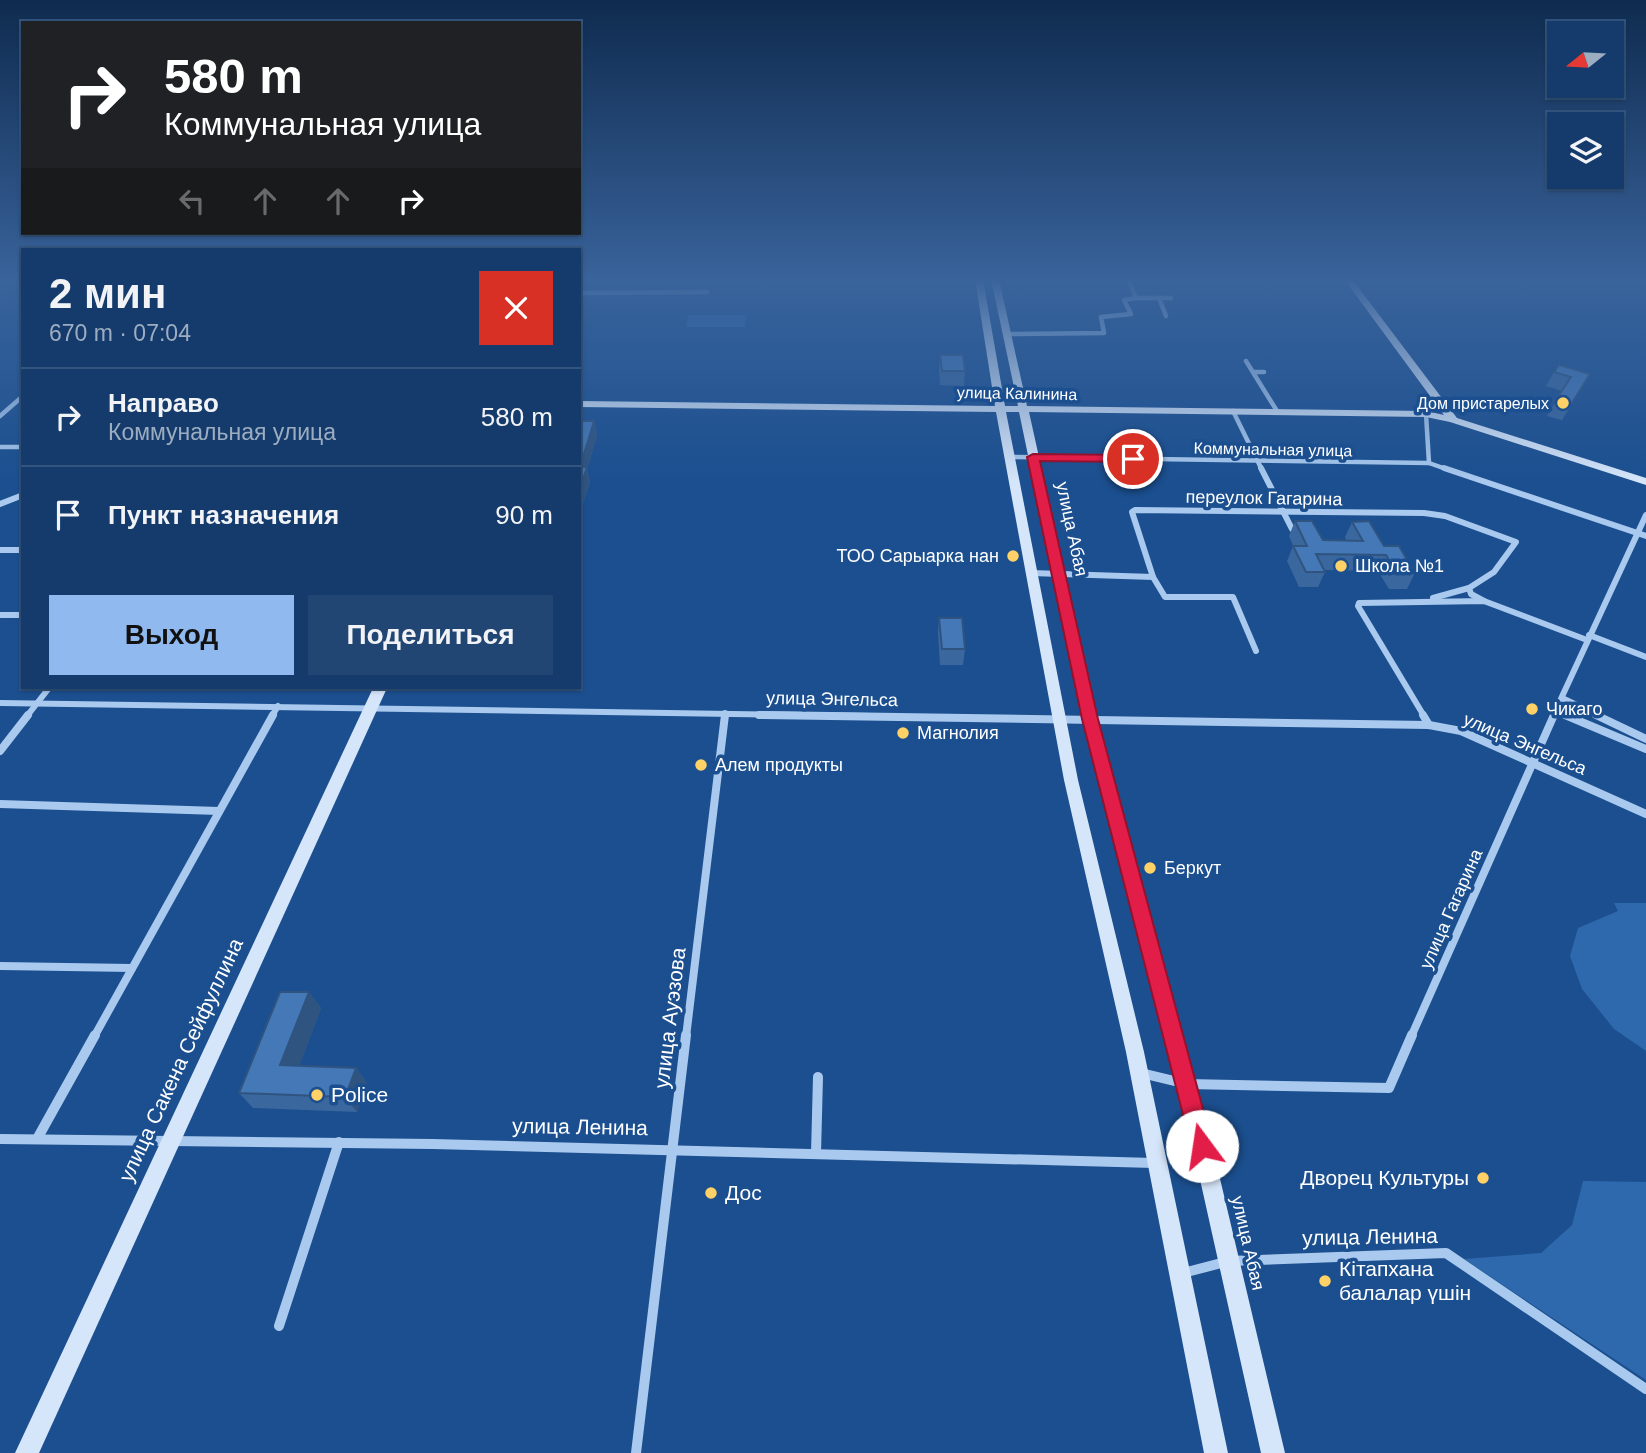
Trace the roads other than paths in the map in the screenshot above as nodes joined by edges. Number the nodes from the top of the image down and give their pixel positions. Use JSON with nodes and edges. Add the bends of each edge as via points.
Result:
{"nodes":[{"id":1,"x":991,"y":347,"type":"edge"},
{"id":2,"x":1009,"y":347,"type":"edge"},
{"id":3,"x":1399,"y":347,"type":"edge"},
{"id":4,"x":1246,"y":361,"type":"dead end"},
{"id":5,"x":1253,"y":372,"type":"junction"},
{"id":6,"x":1264,"y":372,"type":"dead end"},
{"id":7,"x":21,"y":397,"type":"edge"},
{"id":8,"x":581,"y":404,"type":"edge"},
{"id":9,"x":1000,"y":408,"type":"junction"},
{"id":10,"x":1021,"y":408,"type":"junction"},
{"id":11,"x":1233,"y":411,"type":"junction"},
{"id":12,"x":1277,"y":411,"type":"junction"},
{"id":13,"x":1426,"y":414,"type":"junction"},
{"id":14,"x":0,"y":416,"type":"edge"},
{"id":15,"x":1454,"y":420,"type":"junction"},
{"id":16,"x":0,"y":447,"type":"edge"},
{"id":17,"x":21,"y":447,"type":"edge"},
{"id":18,"x":1010,"y":457,"type":"junction"},
{"id":19,"x":1033,"y":457,"type":"junction"},
{"id":20,"x":1258,"y":461,"type":"junction"},
{"id":21,"x":1429,"y":463,"type":"junction"},
{"id":22,"x":1646,"y":482,"type":"edge"},
{"id":23,"x":21,"y":496,"type":"edge"},
{"id":24,"x":0,"y":504,"type":"edge"},
{"id":25,"x":1284,"y":513,"type":"junction"},
{"id":26,"x":1646,"y":515,"type":"edge"},
{"id":27,"x":1292,"y":529,"type":"edge"},
{"id":28,"x":1637,"y":533,"type":"junction"},
{"id":29,"x":1646,"y":537,"type":"edge"},
{"id":30,"x":0,"y":550,"type":"edge"},
{"id":31,"x":21,"y":550,"type":"edge"},
{"id":32,"x":1031,"y":573,"type":"junction"},
{"id":33,"x":1059,"y":576,"type":"junction"},
{"id":34,"x":1153,"y":577,"type":"junction"},
{"id":35,"x":1469,"y":588,"type":"junction"},
{"id":36,"x":1421,"y":601,"type":"junction"},
{"id":37,"x":1484,"y":601,"type":"junction"},
{"id":38,"x":0,"y":615,"type":"edge"},
{"id":39,"x":21,"y":615,"type":"edge"},
{"id":40,"x":1588,"y":638,"type":"junction"},
{"id":41,"x":1256,"y":651,"type":"dead end"},
{"id":42,"x":1646,"y":657,"type":"edge"},
{"id":43,"x":48,"y":689,"type":"edge"},
{"id":44,"x":380,"y":689,"type":"edge"},
{"id":45,"x":1562,"y":698,"type":"junction"},
{"id":46,"x":0,"y":703,"type":"edge"},
{"id":47,"x":37,"y":703,"type":"junction"},
{"id":48,"x":278,"y":706,"type":"junction"},
{"id":49,"x":372,"y":707,"type":"junction"},
{"id":50,"x":1556,"y":711,"type":"junction"},
{"id":51,"x":725,"y":713,"type":"junction"},
{"id":52,"x":1059,"y":718,"type":"junction"},
{"id":53,"x":1090,"y":719,"type":"junction"},
{"id":54,"x":1429,"y":725,"type":"junction"},
{"id":55,"x":1646,"y":739,"type":"edge"},
{"id":56,"x":1646,"y":749,"type":"edge"},
{"id":57,"x":0,"y":751,"type":"edge"},
{"id":58,"x":1532,"y":763,"type":"junction"},
{"id":59,"x":0,"y":804,"type":"edge"},
{"id":60,"x":219,"y":811,"type":"junction"},
{"id":61,"x":1646,"y":814,"type":"edge"},
{"id":62,"x":0,"y":966,"type":"edge"},
{"id":63,"x":132,"y":968,"type":"junction"},
{"id":64,"x":1139,"y":1072,"type":"junction"},
{"id":65,"x":818,"y":1077,"type":"dead end"},
{"id":66,"x":1187,"y":1084,"type":"junction"},
{"id":67,"x":0,"y":1139,"type":"edge"},
{"id":68,"x":37,"y":1139,"type":"junction"},
{"id":69,"x":172,"y":1139,"type":"junction"},
{"id":70,"x":340,"y":1142,"type":"junction"},
{"id":71,"x":672,"y":1148,"type":"junction"},
{"id":72,"x":817,"y":1153,"type":"junction"},
{"id":73,"x":1158,"y":1163,"type":"junction"},
{"id":74,"x":1229,"y":1261,"type":"junction"},
{"id":75,"x":1180,"y":1273,"type":"junction"},
{"id":76,"x":279,"y":1326,"type":"dead end"},
{"id":77,"x":1646,"y":1389,"type":"edge"},
{"id":78,"x":27,"y":1453,"type":"edge"},
{"id":79,"x":636,"y":1453,"type":"edge"},
{"id":80,"x":1216,"y":1453,"type":"edge"},
{"id":81,"x":1273,"y":1453,"type":"edge"}],
"edges":[{"from":1,"to":9,"type":"street"},
{"from":2,"to":10,"type":"street","name":"улица Абая"},
{"from":3,"to":15,"type":"street"},
{"from":4,"to":5,"type":"street"},
{"from":5,"to":6,"type":"street"},
{"from":5,"to":12,"type":"street"},
{"from":7,"to":14,"type":"street"},
{"from":8,"to":9,"type":"street","name":"улица Калинина"},
{"from":9,"to":10,"type":"street","name":"улица Калинина"},
{"from":9,"to":18,"type":"street"},
{"from":10,"to":11,"type":"street","name":"улица Калинина"},
{"from":10,"to":19,"type":"street","name":"улица Абая"},
{"from":11,"to":12,"type":"street","name":"улица Калинина"},
{"from":11,"to":20,"type":"street"},
{"from":12,"to":13,"type":"street","name":"улица Калинина"},
{"from":13,"to":15,"type":"street","name":"улица Калинина"},
{"from":13,"to":21,"type":"street"},
{"from":15,"to":22,"type":"street","name":"улица Калинина"},
{"from":16,"to":17,"type":"street"},
{"from":18,"to":19,"type":"street","name":"Коммунальная улица"},
{"from":18,"to":32,"type":"street"},
{"from":19,"to":20,"type":"street","name":"Коммунальная улица"},
{"from":19,"to":33,"type":"street","name":"улица Абая"},
{"from":20,"to":21,"type":"street","name":"Коммунальная улица"},
{"from":20,"to":25,"type":"street"},
{"from":21,"to":28,"type":"street","name":"Коммунальная улица"},
{"from":23,"to":24,"type":"street"},
{"from":25,"to":27,"type":"street"},
{"from":25,"to":34,"type":"street","name":"переулок Гагарина","via":[[1132,511]]},
{"from":25,"to":35,"type":"street","name":"переулок Гагарина","via":[[1424,513],[1516,542],[1494,572]]},
{"from":26,"to":28,"type":"street","name":"улица Гагарина"},
{"from":28,"to":29,"type":"street","name":"Коммунальная улица"},
{"from":28,"to":40,"type":"street","name":"улица Гагарина"},
{"from":30,"to":31,"type":"street"},
{"from":32,"to":33,"type":"street"},
{"from":32,"to":52,"type":"street"},
{"from":33,"to":34,"type":"street"},
{"from":33,"to":53,"type":"street","name":"улица Абая"},
{"from":34,"to":41,"type":"street","via":[[1166,597],[1233,597]]},
{"from":35,"to":36,"type":"street"},
{"from":35,"to":37,"type":"street"},
{"from":36,"to":37,"type":"street"},
{"from":36,"to":54,"type":"street","via":[[1363,602],[1358,606]]},
{"from":37,"to":40,"type":"street"},
{"from":38,"to":39,"type":"street"},
{"from":40,"to":42,"type":"street"},
{"from":40,"to":45,"type":"street","name":"улица Гагарина"},
{"from":43,"to":47,"type":"street"},
{"from":44,"to":49,"type":"street","name":"улица Сакена Сейфуллина"},
{"from":45,"to":50,"type":"street","name":"улица Гагарина"},
{"from":45,"to":55,"type":"street"},
{"from":46,"to":47,"type":"street","name":"улица Энгельса"},
{"from":47,"to":48,"type":"street","name":"улица Энгельса"},
{"from":47,"to":57,"type":"street"},
{"from":48,"to":49,"type":"street","name":"улица Энгельса"},
{"from":48,"to":60,"type":"street"},
{"from":49,"to":51,"type":"street","name":"улица Энгельса"},
{"from":49,"to":69,"type":"street","name":"улица Сакена Сейфуллина"},
{"from":50,"to":56,"type":"street"},
{"from":50,"to":58,"type":"street","name":"улица Гагарина"},
{"from":51,"to":52,"type":"street","name":"улица Энгельса"},
{"from":51,"to":71,"type":"street","name":"улица Ауэзова"},
{"from":52,"to":53,"type":"street","name":"улица Энгельса"},
{"from":52,"to":64,"type":"street"},
{"from":53,"to":54,"type":"street","name":"улица Энгельса"},
{"from":53,"to":66,"type":"street","name":"улица Абая"},
{"from":54,"to":58,"type":"street","name":"улица Энгельса","via":[[1461,731]]},
{"from":58,"to":61,"type":"street","name":"улица Энгельса"},
{"from":58,"to":66,"type":"street","name":"улица Гагарина","via":[[1389,1088]]},
{"from":59,"to":60,"type":"street"},
{"from":60,"to":63,"type":"street"},
{"from":62,"to":63,"type":"street"},
{"from":63,"to":68,"type":"street"},
{"from":64,"to":66,"type":"street","name":"улица Гагарина"},
{"from":64,"to":73,"type":"street"},
{"from":65,"to":72,"type":"street"},
{"from":66,"to":74,"type":"street","name":"улица Абая"},
{"from":67,"to":68,"type":"street","name":"улица Ленина"},
{"from":68,"to":69,"type":"street","name":"улица Ленина"},
{"from":69,"to":70,"type":"street","name":"улица Ленина"},
{"from":69,"to":78,"type":"street","name":"улица Сакена Сейфуллина"},
{"from":70,"to":71,"type":"street","name":"улица Ленина"},
{"from":70,"to":76,"type":"street"},
{"from":71,"to":72,"type":"street","name":"улица Ленина"},
{"from":71,"to":79,"type":"street","name":"улица Ауэзова"},
{"from":72,"to":73,"type":"street","name":"улица Ленина"},
{"from":73,"to":75,"type":"street"},
{"from":74,"to":75,"type":"street","name":"улица Ленина"},
{"from":74,"to":77,"type":"street","name":"улица Ленина","via":[[1446,1253]]},
{"from":74,"to":81,"type":"street","name":"улица Абая"},
{"from":75,"to":80,"type":"street"}]}
